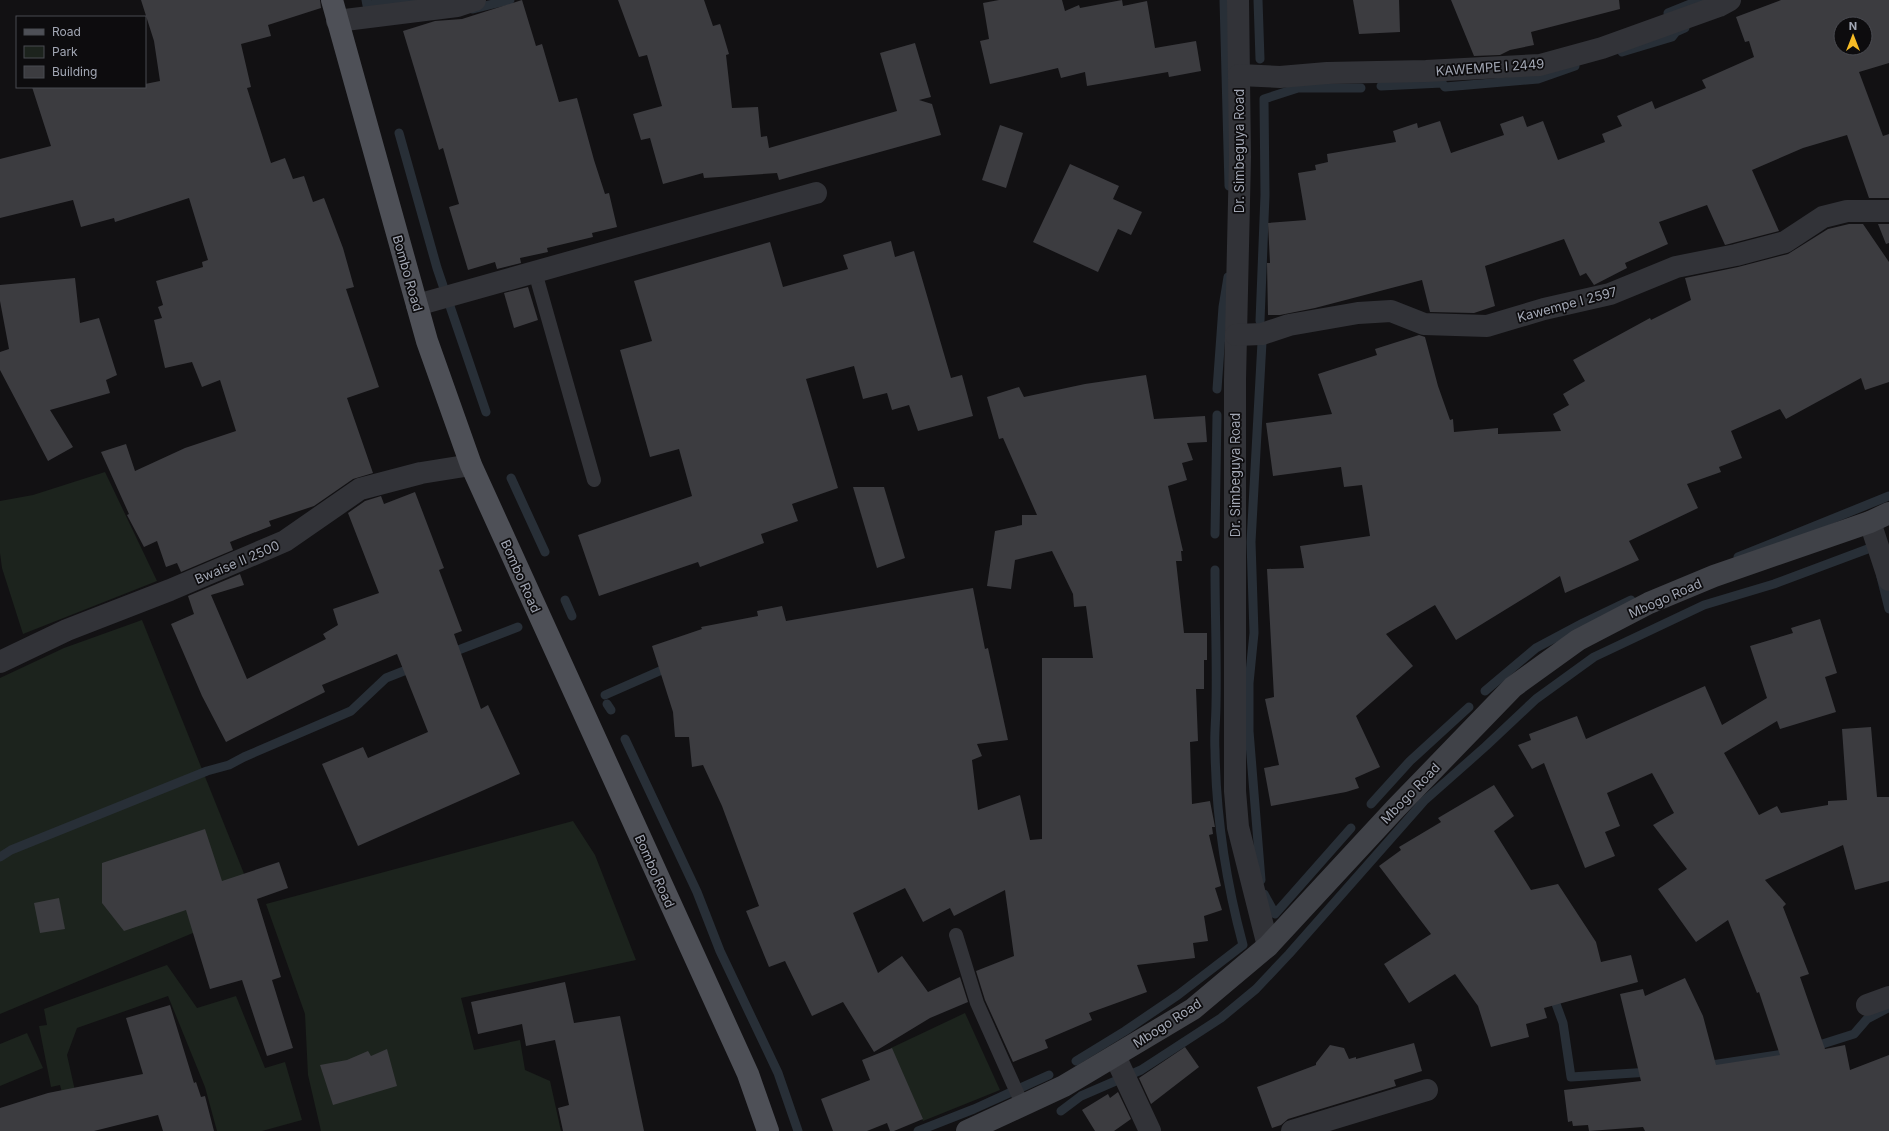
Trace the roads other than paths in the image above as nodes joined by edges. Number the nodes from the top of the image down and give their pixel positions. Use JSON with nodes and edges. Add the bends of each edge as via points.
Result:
{"nodes":[{"id":1,"x":332,"y":0,"type":"edge"},
{"id":2,"x":475,"y":0,"type":"edge"},
{"id":3,"x":1238,"y":0,"type":"edge"},
{"id":4,"x":1730,"y":0,"type":"edge"},
{"id":5,"x":337,"y":21,"type":"junction"},
{"id":6,"x":1239,"y":75,"type":"junction"},
{"id":7,"x":816,"y":193,"type":"dead end"},
{"id":8,"x":1889,"y":211,"type":"edge"},
{"id":9,"x":535,"y":272,"type":"junction"},
{"id":10,"x":417,"y":305,"type":"junction"},
{"id":11,"x":1236,"y":335,"type":"junction"},
{"id":12,"x":471,"y":465,"type":"junction"},
{"id":13,"x":594,"y":480,"type":"dead end"},
{"id":14,"x":1889,"y":512,"type":"edge"},
{"id":15,"x":1870,"y":522,"type":"junction"},
{"id":16,"x":1889,"y":580,"type":"edge"},
{"id":17,"x":0,"y":662,"type":"edge"},
{"id":18,"x":956,"y":935,"type":"dead end"},
{"id":19,"x":1268,"y":946,"type":"junction"},
{"id":20,"x":1889,"y":997,"type":"edge"},
{"id":21,"x":1867,"y":1004,"type":"dead end"},
{"id":22,"x":1114,"y":1056,"type":"junction"},
{"id":23,"x":1427,"y":1090,"type":"dead end"},
{"id":24,"x":1023,"y":1106,"type":"junction"},
{"id":25,"x":768,"y":1131,"type":"edge"},
{"id":26,"x":967,"y":1131,"type":"edge"},
{"id":27,"x":1150,"y":1131,"type":"edge"},
{"id":28,"x":1292,"y":1131,"type":"edge"}],
"edges":[{"from":1,"to":5,"type":"main road","name":"Bombo Road"},
{"from":2,"to":5,"type":"street","via":[[457,6]]},
{"from":3,"to":6,"type":"street","name":"Dr. Simbeguya Road"},
{"from":4,"to":6,"type":"street","name":"KAWEMPE I 2449","via":[[1720,6],[1616,43],[1540,65],[1280,77]]},
{"from":5,"to":10,"type":"main road","name":"Bombo Road"},
{"from":6,"to":11,"type":"street","name":"Dr. Simbeguya Road"},
{"from":7,"to":9,"type":"street"},
{"from":8,"to":11,"type":"street","name":"Kawempe I 2597","via":[[1847,211],[1823,217],[1785,242],[1676,267],[1610,294],[1544,309],[1487,326],[1424,324],[1392,311],[1358,313],[1289,325],[1262,334]]},
{"from":9,"to":10,"type":"street"},
{"from":9,"to":13,"type":"lane"},
{"from":10,"to":12,"type":"main road","name":"Bombo Road","via":[[427,341]]},
{"from":11,"to":19,"type":"street","name":"Dr. Simbeguya Road","via":[[1235,791],[1238,827]]},
{"from":12,"to":17,"type":"street","name":"Bwaise II 2500","via":[[421,473],[360,489],[285,541],[67,630]]},
{"from":12,"to":25,"type":"main road","name":"Bombo Road","via":[[748,1074]]},
{"from":14,"to":15,"type":"street","name":"Mbogo Road"},
{"from":15,"to":16,"type":"street"},
{"from":15,"to":19,"type":"street","name":"Mbogo Road","via":[[1714,576],[1649,603],[1566,648],[1513,686]]},
{"from":18,"to":24,"type":"lane","via":[[977,1003]]},
{"from":19,"to":22,"type":"street","name":"Mbogo Road","via":[[1193,1009]]},
{"from":20,"to":21,"type":"street"},
{"from":22,"to":24,"type":"street","name":"Mbogo Road","via":[[1064,1086]]},
{"from":22,"to":27,"type":"street"},
{"from":23,"to":28,"type":"street"},
{"from":24,"to":26,"type":"street","name":"Mbogo Road"}]}
